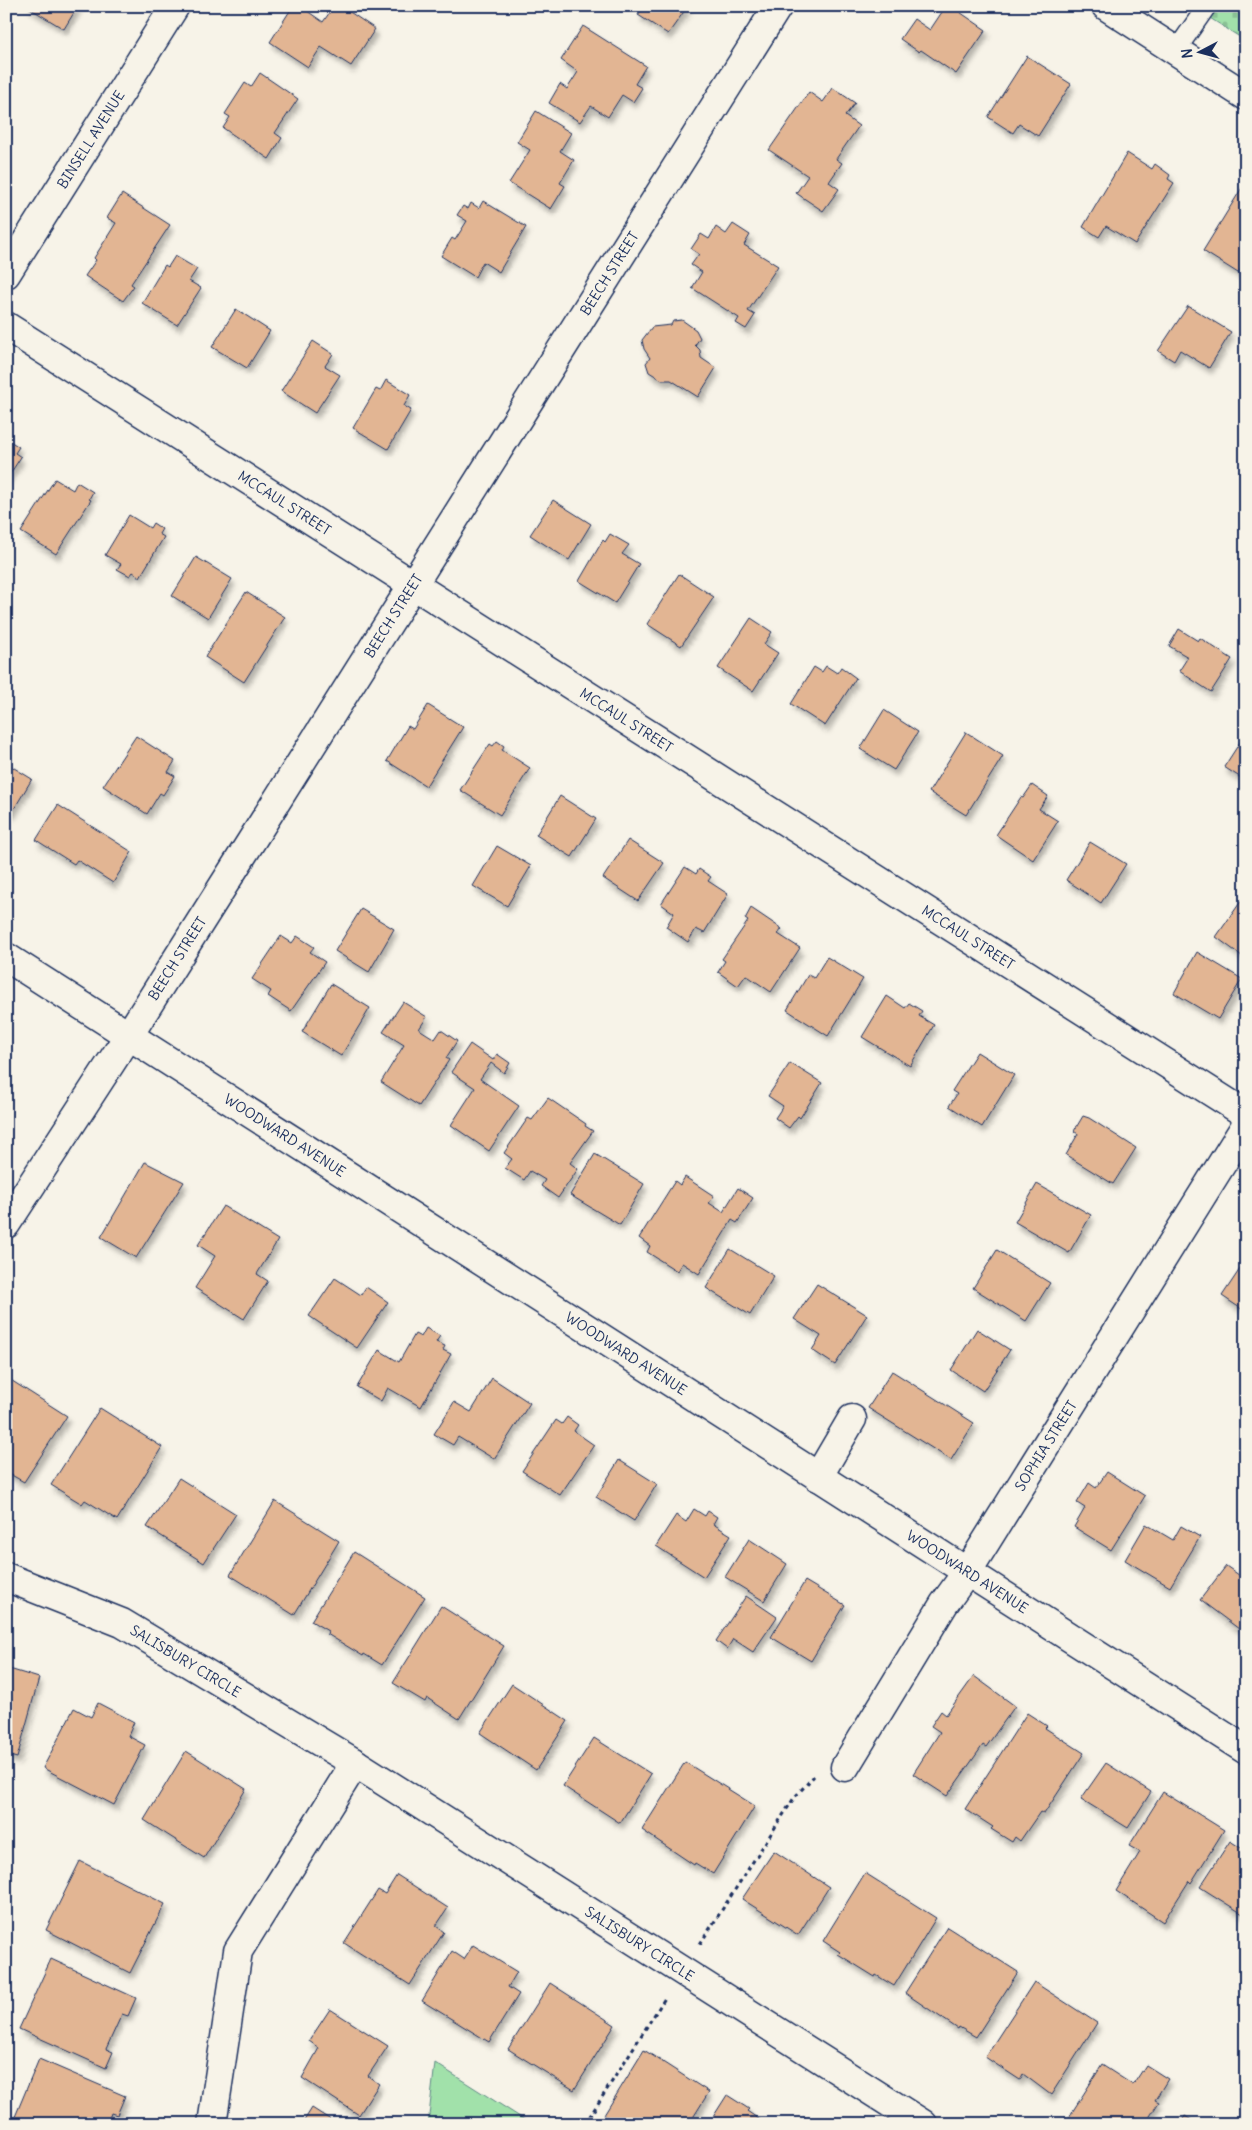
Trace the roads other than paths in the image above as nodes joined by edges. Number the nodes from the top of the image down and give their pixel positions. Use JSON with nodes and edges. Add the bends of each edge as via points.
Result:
{"nodes":[{"id":1,"x":175,"y":6,"type":"edge"},
{"id":2,"x":778,"y":6,"type":"edge"},
{"id":3,"x":1106,"y":6,"type":"edge"},
{"id":4,"x":1207,"y":6,"type":"edge"},
{"id":5,"x":1175,"y":52,"type":"junction"},
{"id":6,"x":1246,"y":96,"type":"edge"},
{"id":7,"x":6,"y":274,"type":"edge"},
{"id":8,"x":6,"y":326,"type":"edge"},
{"id":9,"x":411,"y":585,"type":"junction"},
{"id":10,"x":6,"y":957,"type":"edge"},
{"id":11,"x":129,"y":1035,"type":"junction"},
{"id":12,"x":1246,"y":1114,"type":"edge"},
{"id":13,"x":1246,"y":1125,"type":"edge"},
{"id":14,"x":6,"y":1224,"type":"edge"},
{"id":15,"x":852,"y":1419,"type":"dead end"},
{"id":16,"x":818,"y":1476,"type":"junction"},
{"id":17,"x":967,"y":1572,"type":"junction"},
{"id":18,"x":6,"y":1577,"type":"edge"},
{"id":19,"x":1246,"y":1750,"type":"edge"},
{"id":20,"x":356,"y":1763,"type":"junction"},
{"id":21,"x":845,"y":1767,"type":"road end"},
{"id":22,"x":212,"y":2124,"type":"edge"},
{"id":23,"x":923,"y":2124,"type":"edge"}],
"edges":[{"from":1,"to":7,"type":"street","name":"BINSELL AVENUE"},
{"from":2,"to":9,"type":"street","name":"BEECH STREET"},
{"from":3,"to":5,"type":"street"},
{"from":4,"to":5,"type":"lane"},
{"from":5,"to":6,"type":"street"},
{"from":8,"to":9,"type":"street","name":"MCCAUL STREET"},
{"from":9,"to":11,"type":"street","name":"BEECH STREET"},
{"from":9,"to":12,"type":"street","name":"MCCAUL STREET"},
{"from":10,"to":11,"type":"street","name":"WOODWARD AVENUE"},
{"from":11,"to":14,"type":"street","name":"BEECH STREET"},
{"from":11,"to":16,"type":"street","name":"WOODWARD AVENUE"},
{"from":13,"to":17,"type":"street","name":"SOPHIA STREET"},
{"from":15,"to":16,"type":"street"},
{"from":16,"to":17,"type":"street","name":"WOODWARD AVENUE"},
{"from":17,"to":19,"type":"street","name":"WOODWARD AVENUE"},
{"from":17,"to":21,"type":"street","name":"SOPHIA STREET","via":[[944,1604]]},
{"from":18,"to":20,"type":"street","name":"SALISBURY CIRCLE","via":[[122,1623]]},
{"from":20,"to":22,"type":"street","via":[[238,1952]]},
{"from":20,"to":23,"type":"street","name":"SALISBURY CIRCLE"}]}
